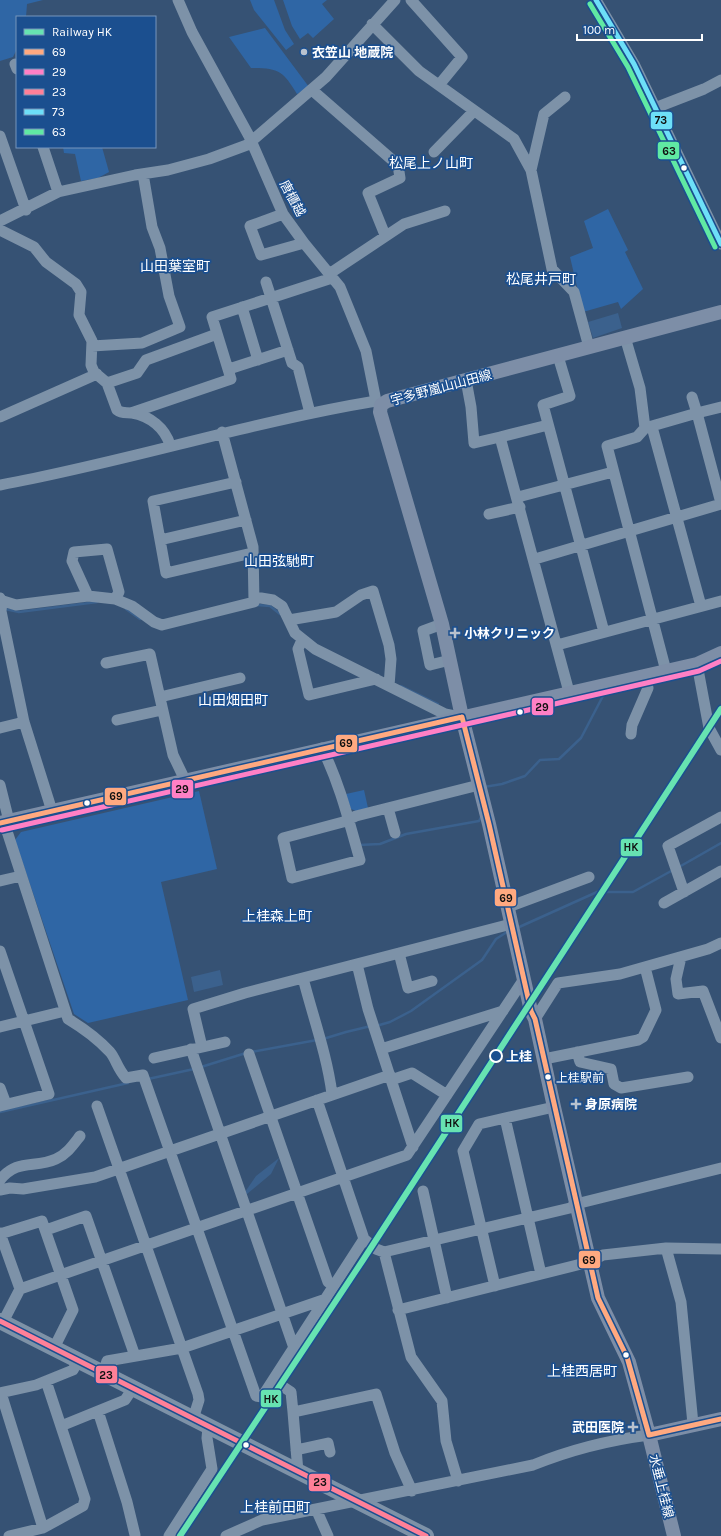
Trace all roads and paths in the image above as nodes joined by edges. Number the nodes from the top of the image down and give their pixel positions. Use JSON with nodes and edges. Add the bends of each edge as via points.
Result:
{"nodes":[{"id":1,"x":178,"y":0,"type":"edge"},
{"id":2,"x":395,"y":0,"type":"edge"},
{"id":3,"x":412,"y":0,"type":"edge"},
{"id":4,"x":596,"y":0,"type":"edge"},
{"id":5,"x":372,"y":24,"type":"junction"},
{"id":6,"x":721,"y":80,"type":"edge"},
{"id":7,"x":439,"y":85,"type":"junction"},
{"id":8,"x":312,"y":90,"type":"junction"},
{"id":9,"x":565,"y":97,"type":"dead end"},
{"id":10,"x":655,"y":108,"type":"junction"},
{"id":11,"x":474,"y":111,"type":"junction"},
{"id":12,"x":0,"y":136,"type":"edge"},
{"id":13,"x":250,"y":141,"type":"junction"},
{"id":14,"x":43,"y":148,"type":"edge"},
{"id":15,"x":434,"y":152,"type":"dead end"},
{"id":16,"x":531,"y":170,"type":"junction"},
{"id":17,"x":143,"y":174,"type":"junction"},
{"id":18,"x":58,"y":192,"type":"junction"},
{"id":19,"x":26,"y":210,"type":"junction"},
{"id":20,"x":445,"y":211,"type":"dead end"},
{"id":21,"x":283,"y":214,"type":"junction"},
{"id":22,"x":0,"y":221,"type":"edge"},
{"id":23,"x":0,"y":230,"type":"edge"},
{"id":24,"x":718,"y":231,"type":"edge"},
{"id":25,"x":385,"y":235,"type":"junction"},
{"id":26,"x":304,"y":244,"type":"junction"},
{"id":27,"x":721,"y":244,"type":"edge"},
{"id":28,"x":331,"y":276,"type":"junction"},
{"id":29,"x":266,"y":282,"type":"dead end"},
{"id":30,"x":271,"y":298,"type":"junction"},
{"id":31,"x":242,"y":307,"type":"junction"},
{"id":32,"x":721,"y":312,"type":"edge"},
{"id":33,"x":217,"y":334,"type":"junction"},
{"id":34,"x":625,"y":337,"type":"junction"},
{"id":35,"x":92,"y":346,"type":"junction"},
{"id":36,"x":589,"y":347,"type":"junction"},
{"id":37,"x":288,"y":350,"type":"junction"},
{"id":38,"x":558,"y":356,"type":"junction"},
{"id":39,"x":258,"y":360,"type":"junction"},
{"id":40,"x":229,"y":369,"type":"junction"},
{"id":41,"x":97,"y":374,"type":"junction"},
{"id":42,"x":466,"y":380,"type":"junction"},
{"id":43,"x":107,"y":383,"type":"junction"},
{"id":44,"x":692,"y":397,"type":"dead end"},
{"id":45,"x":378,"y":403,"type":"junction"},
{"id":46,"x":721,"y":407,"type":"edge"},
{"id":47,"x":131,"y":413,"type":"junction"},
{"id":48,"x":310,"y":413,"type":"junction"},
{"id":49,"x":697,"y":413,"type":"junction"},
{"id":50,"x":0,"y":417,"type":"edge"},
{"id":51,"x":548,"y":425,"type":"junction"},
{"id":52,"x":648,"y":427,"type":"junction"},
{"id":53,"x":222,"y":432,"type":"junction"},
{"id":54,"x":500,"y":437,"type":"junction"},
{"id":55,"x":170,"y":445,"type":"junction"},
{"id":56,"x":614,"y":472,"type":"junction"},
{"id":57,"x":236,"y":482,"type":"junction"},
{"id":58,"x":0,"y":484,"type":"edge"},
{"id":59,"x":565,"y":484,"type":"junction"},
{"id":60,"x":519,"y":502,"type":"junction"},
{"id":61,"x":721,"y":504,"type":"edge"},
{"id":62,"x":489,"y":514,"type":"dead end"},
{"id":63,"x":677,"y":517,"type":"junction"},
{"id":64,"x":246,"y":520,"type":"junction"},
{"id":65,"x":630,"y":530,"type":"junction"},
{"id":66,"x":160,"y":540,"type":"junction"},
{"id":67,"x":581,"y":545,"type":"junction"},
{"id":68,"x":252,"y":553,"type":"junction"},
{"id":69,"x":534,"y":559,"type":"junction"},
{"id":70,"x":88,"y":596,"type":"junction"},
{"id":71,"x":255,"y":597,"type":"junction"},
{"id":72,"x":115,"y":598,"type":"junction"},
{"id":73,"x":721,"y":601,"type":"edge"},
{"id":74,"x":1,"y":604,"type":"edge"},
{"id":75,"x":701,"y":606,"type":"junction"},
{"id":76,"x":654,"y":619,"type":"junction"},
{"id":77,"x":289,"y":620,"type":"junction"},
{"id":78,"x":442,"y":624,"type":"junction"},
{"id":79,"x":604,"y":632,"type":"junction"},
{"id":80,"x":302,"y":640,"type":"junction"},
{"id":81,"x":557,"y":645,"type":"junction"},
{"id":82,"x":4,"y":646,"type":"edge"},
{"id":83,"x":721,"y":653,"type":"edge"},
{"id":84,"x":450,"y":660,"type":"junction"},
{"id":85,"x":106,"y":663,"type":"dead end"},
{"id":86,"x":698,"y":670,"type":"junction"},
{"id":87,"x":666,"y":671,"type":"junction"},
{"id":88,"x":645,"y":675,"type":"junction"},
{"id":89,"x":240,"y":678,"type":"dead end"},
{"id":90,"x":376,"y":679,"type":"junction"},
{"id":91,"x":389,"y":686,"type":"junction"},
{"id":92,"x":569,"y":692,"type":"junction"},
{"id":93,"x":160,"y":697,"type":"junction"},
{"id":94,"x":162,"y":710,"type":"junction"},
{"id":95,"x":462,"y":717,"type":"junction"},
{"id":96,"x":117,"y":720,"type":"dead end"},
{"id":97,"x":24,"y":722,"type":"junction"},
{"id":98,"x":0,"y":728,"type":"edge"},
{"id":99,"x":631,"y":734,"type":"dead end"},
{"id":100,"x":322,"y":748,"type":"junction"},
{"id":101,"x":721,"y":750,"type":"edge"},
{"id":102,"x":185,"y":780,"type":"junction"},
{"id":103,"x":0,"y":785,"type":"edge"},
{"id":104,"x":479,"y":785,"type":"junction"},
{"id":105,"x":388,"y":808,"type":"junction"},
{"id":106,"x":52,"y":811,"type":"junction"},
{"id":107,"x":721,"y":817,"type":"edge"},
{"id":108,"x":348,"y":818,"type":"junction"},
{"id":109,"x":4,"y":822,"type":"edge"},
{"id":110,"x":395,"y":834,"type":"dead end"},
{"id":111,"x":721,"y":871,"type":"edge"},
{"id":112,"x":21,"y":876,"type":"junction"},
{"id":113,"x":589,"y":877,"type":"dead end"},
{"id":114,"x":0,"y":881,"type":"edge"},
{"id":115,"x":684,"y":892,"type":"junction"},
{"id":116,"x":664,"y":903,"type":"dead end"},
{"id":117,"x":508,"y":907,"type":"junction"},
{"id":118,"x":511,"y":924,"type":"junction"},
{"id":119,"x":721,"y":943,"type":"edge"},
{"id":120,"x":0,"y":951,"type":"edge"},
{"id":121,"x":399,"y":953,"type":"junction"},
{"id":122,"x":680,"y":958,"type":"junction"},
{"id":123,"x":357,"y":964,"type":"junction"},
{"id":124,"x":646,"y":967,"type":"junction"},
{"id":125,"x":303,"y":978,"type":"junction"},
{"id":126,"x":524,"y":979,"type":"junction"},
{"id":127,"x":432,"y":981,"type":"dead end"},
{"id":128,"x":66,"y":1011,"type":"junction"},
{"id":129,"x":503,"y":1011,"type":"junction"},
{"id":130,"x":535,"y":1018,"type":"junction"},
{"id":131,"x":25,"y":1021,"type":"junction"},
{"id":132,"x":0,"y":1027,"type":"edge"},
{"id":133,"x":721,"y":1038,"type":"edge"},
{"id":134,"x":225,"y":1042,"type":"dead end"},
{"id":135,"x":196,"y":1048,"type":"junction"},
{"id":136,"x":381,"y":1049,"type":"junction"},
{"id":137,"x":578,"y":1052,"type":"junction"},
{"id":138,"x":249,"y":1054,"type":"dead end"},
{"id":139,"x":154,"y":1058,"type":"dead end"},
{"id":140,"x":544,"y":1059,"type":"junction"},
{"id":141,"x":688,"y":1077,"type":"dead end"},
{"id":142,"x":390,"y":1078,"type":"junction"},
{"id":143,"x":0,"y":1088,"type":"edge"},
{"id":144,"x":332,"y":1094,"type":"junction"},
{"id":145,"x":447,"y":1095,"type":"junction"},
{"id":146,"x":316,"y":1100,"type":"junction"},
{"id":147,"x":3,"y":1105,"type":"edge"},
{"id":148,"x":97,"y":1106,"type":"dead end"},
{"id":149,"x":554,"y":1107,"type":"junction"},
{"id":150,"x":270,"y":1116,"type":"junction"},
{"id":151,"x":505,"y":1118,"type":"junction"},
{"id":152,"x":220,"y":1133,"type":"junction"},
{"id":153,"x":80,"y":1136,"type":"dead end"},
{"id":154,"x":413,"y":1147,"type":"junction"},
{"id":155,"x":170,"y":1150,"type":"junction"},
{"id":156,"x":120,"y":1168,"type":"junction"},
{"id":157,"x":721,"y":1168,"type":"edge"},
{"id":158,"x":344,"y":1177,"type":"junction"},
{"id":159,"x":0,"y":1180,"type":"edge"},
{"id":160,"x":0,"y":1190,"type":"edge"},
{"id":161,"x":423,"y":1191,"type":"dead end"},
{"id":162,"x":297,"y":1193,"type":"junction"},
{"id":163,"x":576,"y":1204,"type":"junction"},
{"id":164,"x":246,"y":1210,"type":"junction"},
{"id":165,"x":528,"y":1218,"type":"junction"},
{"id":166,"x":196,"y":1227,"type":"junction"},
{"id":167,"x":482,"y":1229,"type":"junction"},
{"id":168,"x":46,"y":1230,"type":"junction"},
{"id":169,"x":0,"y":1233,"type":"edge"},
{"id":170,"x":364,"y":1239,"type":"junction"},
{"id":171,"x":434,"y":1240,"type":"junction"},
{"id":172,"x":146,"y":1244,"type":"junction"},
{"id":173,"x":666,"y":1248,"type":"junction"},
{"id":174,"x":721,"y":1250,"type":"edge"},
{"id":175,"x":384,"y":1252,"type":"junction"},
{"id":176,"x":101,"y":1261,"type":"junction"},
{"id":177,"x":589,"y":1262,"type":"junction"},
{"id":178,"x":541,"y":1274,"type":"junction"},
{"id":179,"x":62,"y":1276,"type":"junction"},
{"id":180,"x":334,"y":1285,"type":"junction"},
{"id":181,"x":495,"y":1286,"type":"junction"},
{"id":182,"x":20,"y":1289,"type":"junction"},
{"id":183,"x":326,"y":1298,"type":"junction"},
{"id":184,"x":447,"y":1298,"type":"junction"},
{"id":185,"x":398,"y":1310,"type":"junction"},
{"id":186,"x":282,"y":1314,"type":"junction"},
{"id":187,"x":2,"y":1321,"type":"edge"},
{"id":188,"x":233,"y":1331,"type":"junction"},
{"id":189,"x":54,"y":1348,"type":"junction"},
{"id":190,"x":182,"y":1348,"type":"junction"},
{"id":191,"x":294,"y":1348,"type":"junction"},
{"id":192,"x":135,"y":1356,"type":"junction"},
{"id":193,"x":78,"y":1361,"type":"junction"},
{"id":194,"x":103,"y":1373,"type":"junction"},
{"id":195,"x":273,"y":1380,"type":"junction"},
{"id":196,"x":46,"y":1381,"type":"junction"},
{"id":197,"x":133,"y":1388,"type":"junction"},
{"id":198,"x":1,"y":1393,"type":"edge"},
{"id":199,"x":98,"y":1411,"type":"junction"},
{"id":200,"x":293,"y":1412,"type":"junction"},
{"id":201,"x":193,"y":1419,"type":"junction"},
{"id":202,"x":721,"y":1419,"type":"edge"},
{"id":203,"x":693,"y":1424,"type":"junction"},
{"id":204,"x":60,"y":1426,"type":"junction"},
{"id":205,"x":208,"y":1427,"type":"junction"},
{"id":206,"x":649,"y":1435,"type":"junction"},
{"id":207,"x":296,"y":1450,"type":"junction"},
{"id":208,"x":330,"y":1452,"type":"dead end"},
{"id":209,"x":298,"y":1472,"type":"junction"},
{"id":210,"x":458,"y":1481,"type":"junction"},
{"id":211,"x":412,"y":1491,"type":"junction"},
{"id":212,"x":359,"y":1501,"type":"junction"},
{"id":213,"x":316,"y":1509,"type":"junction"},
{"id":214,"x":43,"y":1528,"type":"junction"},
{"id":215,"x":135,"y":1535,"type":"edge"},
{"id":216,"x":232,"y":1535,"type":"edge"},
{"id":217,"x":9,"y":1536,"type":"edge"},
{"id":218,"x":169,"y":1536,"type":"edge"},
{"id":219,"x":328,"y":1536,"type":"edge"},
{"id":220,"x":426,"y":1536,"type":"edge"},
{"id":221,"x":674,"y":1536,"type":"edge"}],
"edges":[{"from":1,"to":13,"type":"street","name":"唐櫃越","via":[[192,32]]},
{"from":2,"to":5,"type":"street"},
{"from":3,"to":7,"type":"street","via":[[462,57]]},
{"from":4,"to":10,"type":"street","via":[[634,64]]},
{"from":5,"to":7,"type":"street","via":[[419,71]]},
{"from":5,"to":8,"type":"street"},
{"from":6,"to":10,"type":"street"},
{"from":7,"to":11,"type":"street"},
{"from":8,"to":13,"type":"street"},
{"from":8,"to":25,"type":"street","via":[[398,165],[400,178],[368,193]]},
{"from":9,"to":16,"type":"street","via":[[544,114]]},
{"from":10,"to":24,"type":"street"},
{"from":11,"to":15,"type":"street"},
{"from":11,"to":16,"type":"street","via":[[514,139]]},
{"from":12,"to":19,"type":"street"},
{"from":13,"to":17,"type":"street","via":[[247,145],[209,159]]},
{"from":13,"to":21,"type":"street","name":"唐櫃越"},
{"from":14,"to":18,"type":"street"},
{"from":16,"to":36,"type":"street","via":[[552,269],[574,292]]},
{"from":17,"to":18,"type":"street"},
{"from":17,"to":35,"type":"street","via":[[168,296],[180,327],[142,343]]},
{"from":18,"to":19,"type":"street"},
{"from":19,"to":22,"type":"street"},
{"from":20,"to":25,"type":"street","via":[[404,224]]},
{"from":21,"to":26,"type":"street","name":"唐櫃越"},
{"from":21,"to":26,"type":"street","via":[[250,226],[261,255]]},
{"from":23,"to":35,"type":"street","via":[[34,247],[46,262],[76,284],[82,299],[79,315]]},
{"from":24,"to":27,"type":"street"},
{"from":25,"to":28,"type":"street"},
{"from":26,"to":28,"type":"street","name":"唐櫃越"},
{"from":28,"to":30,"type":"street"},
{"from":28,"to":45,"type":"street","name":"唐櫃越","via":[[342,293],[366,351]]},
{"from":29,"to":30,"type":"street"},
{"from":30,"to":31,"type":"street"},
{"from":30,"to":37,"type":"street"},
{"from":31,"to":33,"type":"street","via":[[212,317]]},
{"from":31,"to":39,"type":"street"},
{"from":32,"to":34,"type":"main road","name":"宇多野嵐山山田線"},
{"from":33,"to":40,"type":"street"},
{"from":33,"to":43,"type":"street","via":[[146,360],[137,373]]},
{"from":34,"to":36,"type":"main road","name":"宇多野嵐山山田線"},
{"from":34,"to":52,"type":"street"},
{"from":35,"to":41,"type":"street","via":[[91,365]]},
{"from":36,"to":38,"type":"main road","name":"宇多野嵐山山田線"},
{"from":37,"to":39,"type":"street"},
{"from":37,"to":48,"type":"street","via":[[292,363],[298,368]]},
{"from":38,"to":42,"type":"main road","name":"宇多野嵐山山田線"},
{"from":38,"to":51,"type":"street","via":[[570,396],[543,405]]},
{"from":39,"to":40,"type":"street"},
{"from":40,"to":47,"type":"street","via":[[231,379]]},
{"from":41,"to":43,"type":"street"},
{"from":41,"to":50,"type":"street"},
{"from":42,"to":45,"type":"main road","name":"宇多野嵐山山田線"},
{"from":42,"to":54,"type":"street","via":[[474,443]]},
{"from":43,"to":47,"type":"street","via":[[117,410],[120,413]]},
{"from":44,"to":49,"type":"street"},
{"from":45,"to":48,"type":"street"},
{"from":45,"to":78,"type":"main road","name":"宇多野嵐山山田線"},
{"from":46,"to":49,"type":"street"},
{"from":47,"to":55,"type":"street","via":[[145,416],[156,424],[168,436]]},
{"from":48,"to":53,"type":"street"},
{"from":49,"to":52,"type":"street"},
{"from":49,"to":61,"type":"street"},
{"from":51,"to":54,"type":"street"},
{"from":51,"to":59,"type":"street"},
{"from":52,"to":56,"type":"street","via":[[637,437],[607,446]]},
{"from":52,"to":63,"type":"street"},
{"from":53,"to":55,"type":"street"},
{"from":53,"to":57,"type":"street"},
{"from":54,"to":60,"type":"street"},
{"from":55,"to":58,"type":"street"},
{"from":56,"to":59,"type":"street"},
{"from":56,"to":65,"type":"street"},
{"from":57,"to":64,"type":"street"},
{"from":57,"to":66,"type":"street","via":[[154,501]]},
{"from":59,"to":60,"type":"street"},
{"from":59,"to":67,"type":"street"},
{"from":60,"to":62,"type":"street"},
{"from":60,"to":69,"type":"street"},
{"from":61,"to":63,"type":"street"},
{"from":63,"to":65,"type":"street"},
{"from":63,"to":75,"type":"street"},
{"from":64,"to":66,"type":"street"},
{"from":64,"to":68,"type":"street"},
{"from":65,"to":67,"type":"street"},
{"from":65,"to":76,"type":"street"},
{"from":66,"to":68,"type":"street","via":[[166,573]]},
{"from":67,"to":69,"type":"street"},
{"from":67,"to":79,"type":"street"},
{"from":68,"to":71,"type":"street"},
{"from":69,"to":81,"type":"street"},
{"from":70,"to":72,"type":"street"},
{"from":70,"to":72,"type":"street","via":[[72,561],[74,552],[107,549],[119,592]]},
{"from":70,"to":74,"type":"street","via":[[16,605]]},
{"from":71,"to":72,"type":"street","via":[[254,602],[162,625]]},
{"from":71,"to":77,"type":"street","via":[[274,600],[282,606]]},
{"from":73,"to":75,"type":"street"},
{"from":74,"to":82,"type":"street"},
{"from":75,"to":76,"type":"street"},
{"from":76,"to":79,"type":"street"},
{"from":76,"to":87,"type":"street"},
{"from":77,"to":80,"type":"street","via":[[295,633]]},
{"from":77,"to":91,"type":"street","via":[[336,612],[373,591],[389,646]]},
{"from":78,"to":84,"type":"main road","name":"宇多野嵐山山田線"},
{"from":78,"to":84,"type":"street","via":[[423,631],[430,665]]},
{"from":79,"to":81,"type":"street"},
{"from":80,"to":90,"type":"street","via":[[351,669]]},
{"from":80,"to":90,"type":"street","via":[[298,649],[309,695]]},
{"from":81,"to":92,"type":"street"},
{"from":82,"to":97,"type":"street"},
{"from":83,"to":86,"type":"main road"},
{"from":84,"to":95,"type":"main road","name":"宇多野嵐山山田線"},
{"from":85,"to":93,"type":"street","via":[[150,654]]},
{"from":86,"to":87,"type":"main road"},
{"from":86,"to":101,"type":"street","via":[[709,728]]},
{"from":87,"to":88,"type":"main road"},
{"from":88,"to":92,"type":"main road"},
{"from":88,"to":99,"type":"street","via":[[648,688],[632,725]]},
{"from":89,"to":93,"type":"street"},
{"from":90,"to":91,"type":"street"},
{"from":91,"to":95,"type":"street","via":[[445,714]]},
{"from":92,"to":95,"type":"main road"},
{"from":93,"to":94,"type":"street"},
{"from":94,"to":96,"type":"street"},
{"from":94,"to":102,"type":"street","via":[[173,755]]},
{"from":95,"to":100,"type":"main road"},
{"from":95,"to":104,"type":"main road","name":"水垂上桂線"},
{"from":97,"to":98,"type":"street"},
{"from":97,"to":106,"type":"street"},
{"from":100,"to":102,"type":"main road"},
{"from":100,"to":108,"type":"street","via":[[335,774]]},
{"from":102,"to":106,"type":"main road"},
{"from":103,"to":109,"type":"street"},
{"from":104,"to":105,"type":"street"},
{"from":104,"to":117,"type":"main road","name":"水垂上桂線"},
{"from":105,"to":108,"type":"street"},
{"from":105,"to":110,"type":"street"},
{"from":106,"to":109,"type":"main road"},
{"from":107,"to":115,"type":"street","via":[[668,846]]},
{"from":108,"to":108,"type":"street","via":[[360,860],[292,878],[283,838],[343,822]]},
{"from":109,"to":112,"type":"street"},
{"from":111,"to":115,"type":"street"},
{"from":112,"to":114,"type":"street"},
{"from":112,"to":128,"type":"street"},
{"from":113,"to":117,"type":"street"},
{"from":115,"to":116,"type":"street"},
{"from":117,"to":118,"type":"main road","name":"水垂上桂線"},
{"from":118,"to":121,"type":"street"},
{"from":118,"to":126,"type":"main road","name":"水垂上桂線"},
{"from":119,"to":122,"type":"street"},
{"from":120,"to":131,"type":"street"},
{"from":121,"to":123,"type":"street"},
{"from":121,"to":127,"type":"street","via":[[408,988]]},
{"from":122,"to":124,"type":"street"},
{"from":122,"to":133,"type":"street","via":[[676,979],[678,994],[703,991]]},
{"from":123,"to":125,"type":"street"},
{"from":123,"to":136,"type":"street"},
{"from":124,"to":130,"type":"street","via":[[620,974],[558,983]]},
{"from":124,"to":137,"type":"street","via":[[656,1010],[643,1037]]},
{"from":125,"to":135,"type":"street","via":[[193,1009]]},
{"from":125,"to":144,"type":"street","via":[[328,1068]]},
{"from":126,"to":129,"type":"street"},
{"from":126,"to":130,"type":"main road","name":"水垂上桂線"},
{"from":128,"to":131,"type":"street"},
{"from":128,"to":155,"type":"street","via":[[68,1019],[111,1052],[118,1070],[126,1078],[143,1075]]},
{"from":129,"to":136,"type":"street"},
{"from":129,"to":145,"type":"street"},
{"from":130,"to":140,"type":"main road","name":"水垂上桂線"},
{"from":131,"to":132,"type":"street"},
{"from":131,"to":147,"type":"street","via":[[49,1094]]},
{"from":134,"to":135,"type":"street"},
{"from":135,"to":139,"type":"street"},
{"from":135,"to":152,"type":"street"},
{"from":136,"to":142,"type":"street"},
{"from":137,"to":140,"type":"street"},
{"from":137,"to":141,"type":"street","via":[[580,1062],[612,1069],[614,1084],[621,1088]]},
{"from":138,"to":150,"type":"street"},
{"from":140,"to":149,"type":"main road","name":"水垂上桂線"},
{"from":142,"to":144,"type":"street"},
{"from":142,"to":145,"type":"street","via":[[412,1073]]},
{"from":142,"to":154,"type":"street"},
{"from":143,"to":147,"type":"street"},
{"from":144,"to":146,"type":"street"},
{"from":145,"to":154,"type":"street"},
{"from":146,"to":150,"type":"street"},
{"from":146,"to":158,"type":"street"},
{"from":148,"to":156,"type":"street"},
{"from":149,"to":151,"type":"street"},
{"from":149,"to":163,"type":"main road","name":"水垂上桂線"},
{"from":150,"to":152,"type":"street"},
{"from":150,"to":162,"type":"street"},
{"from":151,"to":165,"type":"street"},
{"from":151,"to":167,"type":"street","via":[[479,1124],[463,1151]]},
{"from":152,"to":155,"type":"street"},
{"from":152,"to":164,"type":"street"},
{"from":153,"to":159,"type":"street","via":[[66,1153],[55,1160],[14,1167]]},
{"from":154,"to":158,"type":"street","via":[[407,1155]]},
{"from":155,"to":156,"type":"street"},
{"from":155,"to":166,"type":"street"},
{"from":156,"to":160,"type":"street","via":[[88,1178],[23,1189]]},
{"from":156,"to":172,"type":"street"},
{"from":157,"to":163,"type":"street"},
{"from":158,"to":162,"type":"street"},
{"from":158,"to":170,"type":"street"},
{"from":161,"to":171,"type":"street"},
{"from":162,"to":164,"type":"street"},
{"from":162,"to":180,"type":"street","via":[[328,1282]]},
{"from":163,"to":165,"type":"street","via":[[570,1208]]},
{"from":163,"to":177,"type":"main road","name":"水垂上桂線"},
{"from":164,"to":166,"type":"street"},
{"from":164,"to":186,"type":"street"},
{"from":165,"to":167,"type":"street"},
{"from":165,"to":178,"type":"street"},
{"from":166,"to":172,"type":"street"},
{"from":166,"to":188,"type":"street"},
{"from":167,"to":171,"type":"street"},
{"from":167,"to":181,"type":"street"},
{"from":168,"to":169,"type":"street","via":[[42,1221]]},
{"from":168,"to":176,"type":"street","via":[[86,1216]]},
{"from":168,"to":179,"type":"street"},
{"from":169,"to":182,"type":"street"},
{"from":170,"to":175,"type":"street"},
{"from":170,"to":180,"type":"street"},
{"from":171,"to":175,"type":"street"},
{"from":171,"to":184,"type":"street"},
{"from":172,"to":176,"type":"street"},
{"from":172,"to":190,"type":"street"},
{"from":173,"to":174,"type":"street"},
{"from":173,"to":177,"type":"street","via":[[603,1255]]},
{"from":173,"to":203,"type":"street","via":[[681,1302]]},
{"from":175,"to":185,"type":"street"},
{"from":176,"to":179,"type":"street"},
{"from":176,"to":192,"type":"street"},
{"from":177,"to":178,"type":"street"},
{"from":177,"to":206,"type":"main road","name":"水垂上桂線","via":[[598,1298],[628,1362]]},
{"from":178,"to":181,"type":"street"},
{"from":179,"to":182,"type":"street"},
{"from":179,"to":189,"type":"street","via":[[73,1310]]},
{"from":180,"to":183,"type":"street"},
{"from":181,"to":184,"type":"street"},
{"from":182,"to":187,"type":"street"},
{"from":183,"to":186,"type":"street"},
{"from":183,"to":191,"type":"street"},
{"from":184,"to":185,"type":"street"},
{"from":185,"to":210,"type":"street","via":[[411,1357],[442,1401],[446,1441]]},
{"from":186,"to":188,"type":"street"},
{"from":186,"to":191,"type":"street"},
{"from":187,"to":189,"type":"highway"},
{"from":188,"to":190,"type":"street"},
{"from":188,"to":195,"type":"street","via":[[256,1396],[262,1397]]},
{"from":189,"to":193,"type":"highway"},
{"from":190,"to":192,"type":"street"},
{"from":190,"to":201,"type":"street","via":[[199,1400]]},
{"from":191,"to":195,"type":"street"},
{"from":192,"to":194,"type":"street","via":[[108,1362]]},
{"from":193,"to":194,"type":"highway"},
{"from":193,"to":196,"type":"street","via":[[72,1370]]},
{"from":194,"to":197,"type":"highway"},
{"from":195,"to":200,"type":"street","via":[[291,1392]]},
{"from":196,"to":198,"type":"street"},
{"from":196,"to":204,"type":"street"},
{"from":197,"to":199,"type":"street","via":[[125,1400]]},
{"from":197,"to":201,"type":"highway"},
{"from":198,"to":214,"type":"street"},
{"from":199,"to":204,"type":"street"},
{"from":199,"to":215,"type":"street"},
{"from":200,"to":207,"type":"street"},
{"from":200,"to":211,"type":"street","via":[[376,1394],[395,1453]]},
{"from":201,"to":205,"type":"highway"},
{"from":202,"to":203,"type":"main road"},
{"from":203,"to":206,"type":"main road"},
{"from":204,"to":214,"type":"street","via":[[85,1499],[83,1506]]},
{"from":205,"to":209,"type":"highway"},
{"from":205,"to":218,"type":"street","via":[[207,1438],[212,1470]]},
{"from":206,"to":210,"type":"street","via":[[626,1438],[558,1455],[533,1465]]},
{"from":206,"to":221,"type":"main road","name":"水垂上桂線"},
{"from":207,"to":208,"type":"street","via":[[328,1443]]},
{"from":207,"to":209,"type":"street"},
{"from":209,"to":212,"type":"highway"},
{"from":210,"to":211,"type":"street"},
{"from":211,"to":212,"type":"street"},
{"from":212,"to":213,"type":"street"},
{"from":212,"to":220,"type":"highway"},
{"from":213,"to":216,"type":"street","via":[[254,1522]]},
{"from":213,"to":219,"type":"street"},
{"from":214,"to":217,"type":"street"}]}
